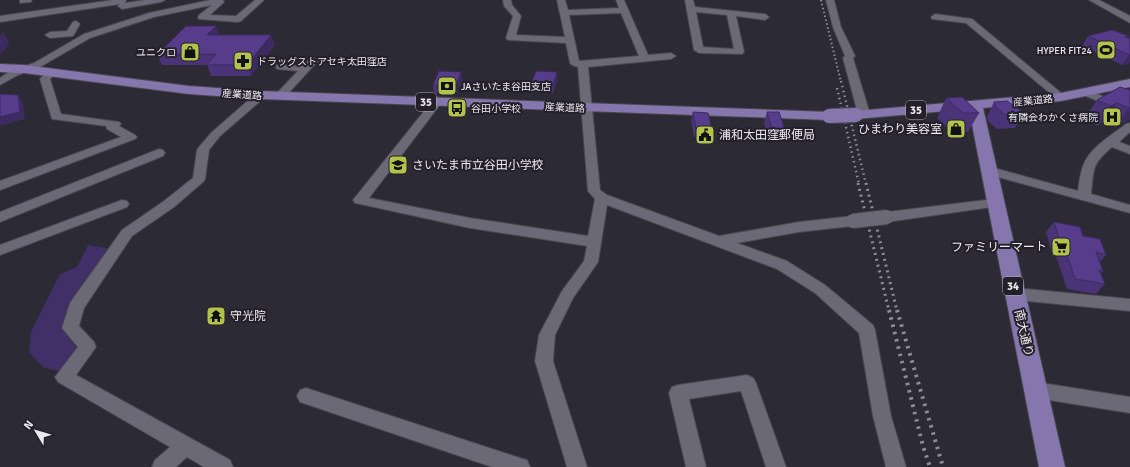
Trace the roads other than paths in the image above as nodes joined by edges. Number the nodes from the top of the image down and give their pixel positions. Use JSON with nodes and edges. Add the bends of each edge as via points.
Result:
{"nodes":[{"id":1,"x":161,"y":0,"type":"edge"},
{"id":2,"x":220,"y":0,"type":"edge"},
{"id":3,"x":260,"y":0,"type":"edge"},
{"id":4,"x":507,"y":0,"type":"edge"},
{"id":5,"x":561,"y":0,"type":"edge"},
{"id":6,"x":620,"y":0,"type":"edge"},
{"id":7,"x":689,"y":0,"type":"edge"},
{"id":8,"x":830,"y":0,"type":"edge"},
{"id":9,"x":1094,"y":0,"type":"edge"},
{"id":10,"x":121,"y":10,"type":"edge"},
{"id":11,"x":624,"y":10,"type":"junction"},
{"id":12,"x":692,"y":10,"type":"junction"},
{"id":13,"x":565,"y":13,"type":"junction"},
{"id":14,"x":731,"y":14,"type":"junction"},
{"id":15,"x":765,"y":17,"type":"dead end"},
{"id":16,"x":935,"y":17,"type":"dead end"},
{"id":17,"x":0,"y":19,"type":"edge"},
{"id":18,"x":1130,"y":20,"type":"edge"},
{"id":19,"x":76,"y":24,"type":"dead end"},
{"id":20,"x":70,"y":34,"type":"junction"},
{"id":21,"x":50,"y":35,"type":"dead end"},
{"id":22,"x":87,"y":36,"type":"junction"},
{"id":23,"x":570,"y":40,"type":"junction"},
{"id":24,"x":670,"y":56,"type":"dead end"},
{"id":25,"x":644,"y":58,"type":"junction"},
{"id":26,"x":314,"y":61,"type":"dead end"},
{"id":27,"x":579,"y":64,"type":"junction"},
{"id":28,"x":0,"y":68,"type":"edge"},
{"id":29,"x":24,"y":69,"type":"junction"},
{"id":30,"x":305,"y":69,"type":"junction"},
{"id":31,"x":51,"y":73,"type":"junction"},
{"id":32,"x":274,"y":75,"type":"dead end"},
{"id":33,"x":0,"y":82,"type":"edge"},
{"id":34,"x":1130,"y":83,"type":"edge"},
{"id":35,"x":1087,"y":93,"type":"junction"},
{"id":36,"x":261,"y":95,"type":"junction"},
{"id":37,"x":280,"y":96,"type":"junction"},
{"id":38,"x":1061,"y":97,"type":"junction"},
{"id":39,"x":437,"y":102,"type":"junction"},
{"id":40,"x":975,"y":105,"type":"junction"},
{"id":41,"x":586,"y":108,"type":"junction"},
{"id":42,"x":1130,"y":111,"type":"edge"},
{"id":43,"x":860,"y":114,"type":"junction"},
{"id":44,"x":1130,"y":126,"type":"edge"},
{"id":45,"x":1110,"y":142,"type":"junction"},
{"id":46,"x":1130,"y":150,"type":"edge"},
{"id":47,"x":159,"y":153,"type":"dead end"},
{"id":48,"x":988,"y":170,"type":"junction"},
{"id":49,"x":0,"y":186,"type":"edge"},
{"id":50,"x":1084,"y":196,"type":"junction"},
{"id":51,"x":602,"y":198,"type":"junction"},
{"id":52,"x":994,"y":203,"type":"junction"},
{"id":53,"x":122,"y":204,"type":"dead end"},
{"id":54,"x":1130,"y":209,"type":"edge"},
{"id":55,"x":0,"y":217,"type":"edge"},
{"id":56,"x":719,"y":241,"type":"junction"},
{"id":57,"x":594,"y":242,"type":"junction"},
{"id":58,"x":0,"y":250,"type":"edge"},
{"id":59,"x":1015,"y":294,"type":"junction"},
{"id":60,"x":1130,"y":305,"type":"edge"},
{"id":61,"x":1036,"y":390,"type":"junction"},
{"id":62,"x":306,"y":396,"type":"dead end"},
{"id":63,"x":1130,"y":405,"type":"edge"},
{"id":64,"x":185,"y":446,"type":"junction"},
{"id":65,"x":162,"y":467,"type":"edge"},
{"id":66,"x":223,"y":467,"type":"edge"},
{"id":67,"x":520,"y":467,"type":"edge"},
{"id":68,"x":576,"y":467,"type":"edge"},
{"id":69,"x":696,"y":467,"type":"edge"},
{"id":70,"x":776,"y":467,"type":"edge"},
{"id":71,"x":896,"y":467,"type":"edge"},
{"id":72,"x":1052,"y":467,"type":"edge"}],
"edges":[{"from":1,"to":10,"type":"street"},
{"from":2,"to":3,"type":"street","via":[[202,17],[238,19]]},
{"from":2,"to":10,"type":"street","via":[[152,15]]},
{"from":4,"to":23,"type":"street","via":[[508,6],[517,16],[511,38]]},
{"from":5,"to":13,"type":"street"},
{"from":6,"to":11,"type":"street"},
{"from":7,"to":12,"type":"street"},
{"from":8,"to":43,"type":"street","via":[[837,27],[850,56],[848,58]]},
{"from":9,"to":18,"type":"street"},
{"from":10,"to":17,"type":"street"},
{"from":10,"to":22,"type":"street"},
{"from":11,"to":13,"type":"street"},
{"from":11,"to":25,"type":"street"},
{"from":12,"to":14,"type":"street"},
{"from":12,"to":14,"type":"street","via":[[699,50],[739,52]]},
{"from":13,"to":23,"type":"street"},
{"from":14,"to":15,"type":"street"},
{"from":16,"to":38,"type":"street","via":[[969,21]]},
{"from":19,"to":20,"type":"street"},
{"from":20,"to":21,"type":"street"},
{"from":20,"to":22,"type":"street"},
{"from":22,"to":29,"type":"street","via":[[37,65]]},
{"from":23,"to":27,"type":"street"},
{"from":24,"to":25,"type":"street"},
{"from":25,"to":27,"type":"street"},
{"from":26,"to":30,"type":"street"},
{"from":27,"to":41,"type":"street"},
{"from":28,"to":29,"type":"main road","name":"産業道路","number":"35"},
{"from":29,"to":31,"type":"main road","name":"産業道路","number":"35"},
{"from":29,"to":33,"type":"street"},
{"from":30,"to":32,"type":"street","via":[[284,63]]},
{"from":30,"to":37,"type":"street"},
{"from":31,"to":36,"type":"main road","name":"産業道路","number":"35","via":[[189,90]]},
{"from":31,"to":49,"type":"street","via":[[44,79],[56,116],[115,124],[111,127],[131,137]]},
{"from":34,"to":35,"type":"main road","name":"産業道路"},
{"from":35,"to":38,"type":"main road","name":"産業道路"},
{"from":35,"to":42,"type":"street"},
{"from":36,"to":37,"type":"main road","name":"産業道路","number":"35"},
{"from":36,"to":64,"type":"street","via":[[216,134],[203,150],[199,179],[169,204],[127,232],[76,307],[70,328],[88,347],[64,377]]},
{"from":37,"to":39,"type":"main road","name":"産業道路","number":"35"},
{"from":38,"to":40,"type":"main road","name":"産業道路"},
{"from":39,"to":41,"type":"main road","name":"産業道路","number":"35"},
{"from":39,"to":57,"type":"street","via":[[360,200],[470,223]]},
{"from":40,"to":43,"type":"main road","name":"産業道路","number":"35"},
{"from":40,"to":48,"type":"main road","name":"南大通り","number":"34"},
{"from":41,"to":43,"type":"main road","name":"産業道路","number":"35","bridge":true,"via":[[829,116]]},
{"from":41,"to":51,"type":"street","via":[[594,191]]},
{"from":44,"to":45,"type":"street"},
{"from":45,"to":46,"type":"street"},
{"from":45,"to":50,"type":"street","via":[[1093,157],[1088,168]]},
{"from":47,"to":55,"type":"street"},
{"from":48,"to":50,"type":"street"},
{"from":48,"to":52,"type":"main road","name":"南大通り","number":"34"},
{"from":50,"to":54,"type":"street"},
{"from":51,"to":56,"type":"street"},
{"from":51,"to":57,"type":"street"},
{"from":52,"to":56,"type":"street","bridge":true,"via":[[799,227]]},
{"from":52,"to":59,"type":"main road","name":"南大通り","number":"34"},
{"from":53,"to":58,"type":"street"},
{"from":56,"to":71,"type":"street","via":[[782,265],[820,289],[868,330],[882,416]]},
{"from":57,"to":68,"type":"street","via":[[591,262],[567,295],[547,335],[544,361]]},
{"from":59,"to":60,"type":"street"},
{"from":59,"to":61,"type":"main road","name":"南大通り","number":"34"},
{"from":61,"to":63,"type":"street"},
{"from":61,"to":72,"type":"main road","name":"南大通り","number":"34"},
{"from":62,"to":67,"type":"street"},
{"from":64,"to":65,"type":"street"},
{"from":64,"to":66,"type":"street"},
{"from":69,"to":70,"type":"street","via":[[678,393],[747,383]]}]}
